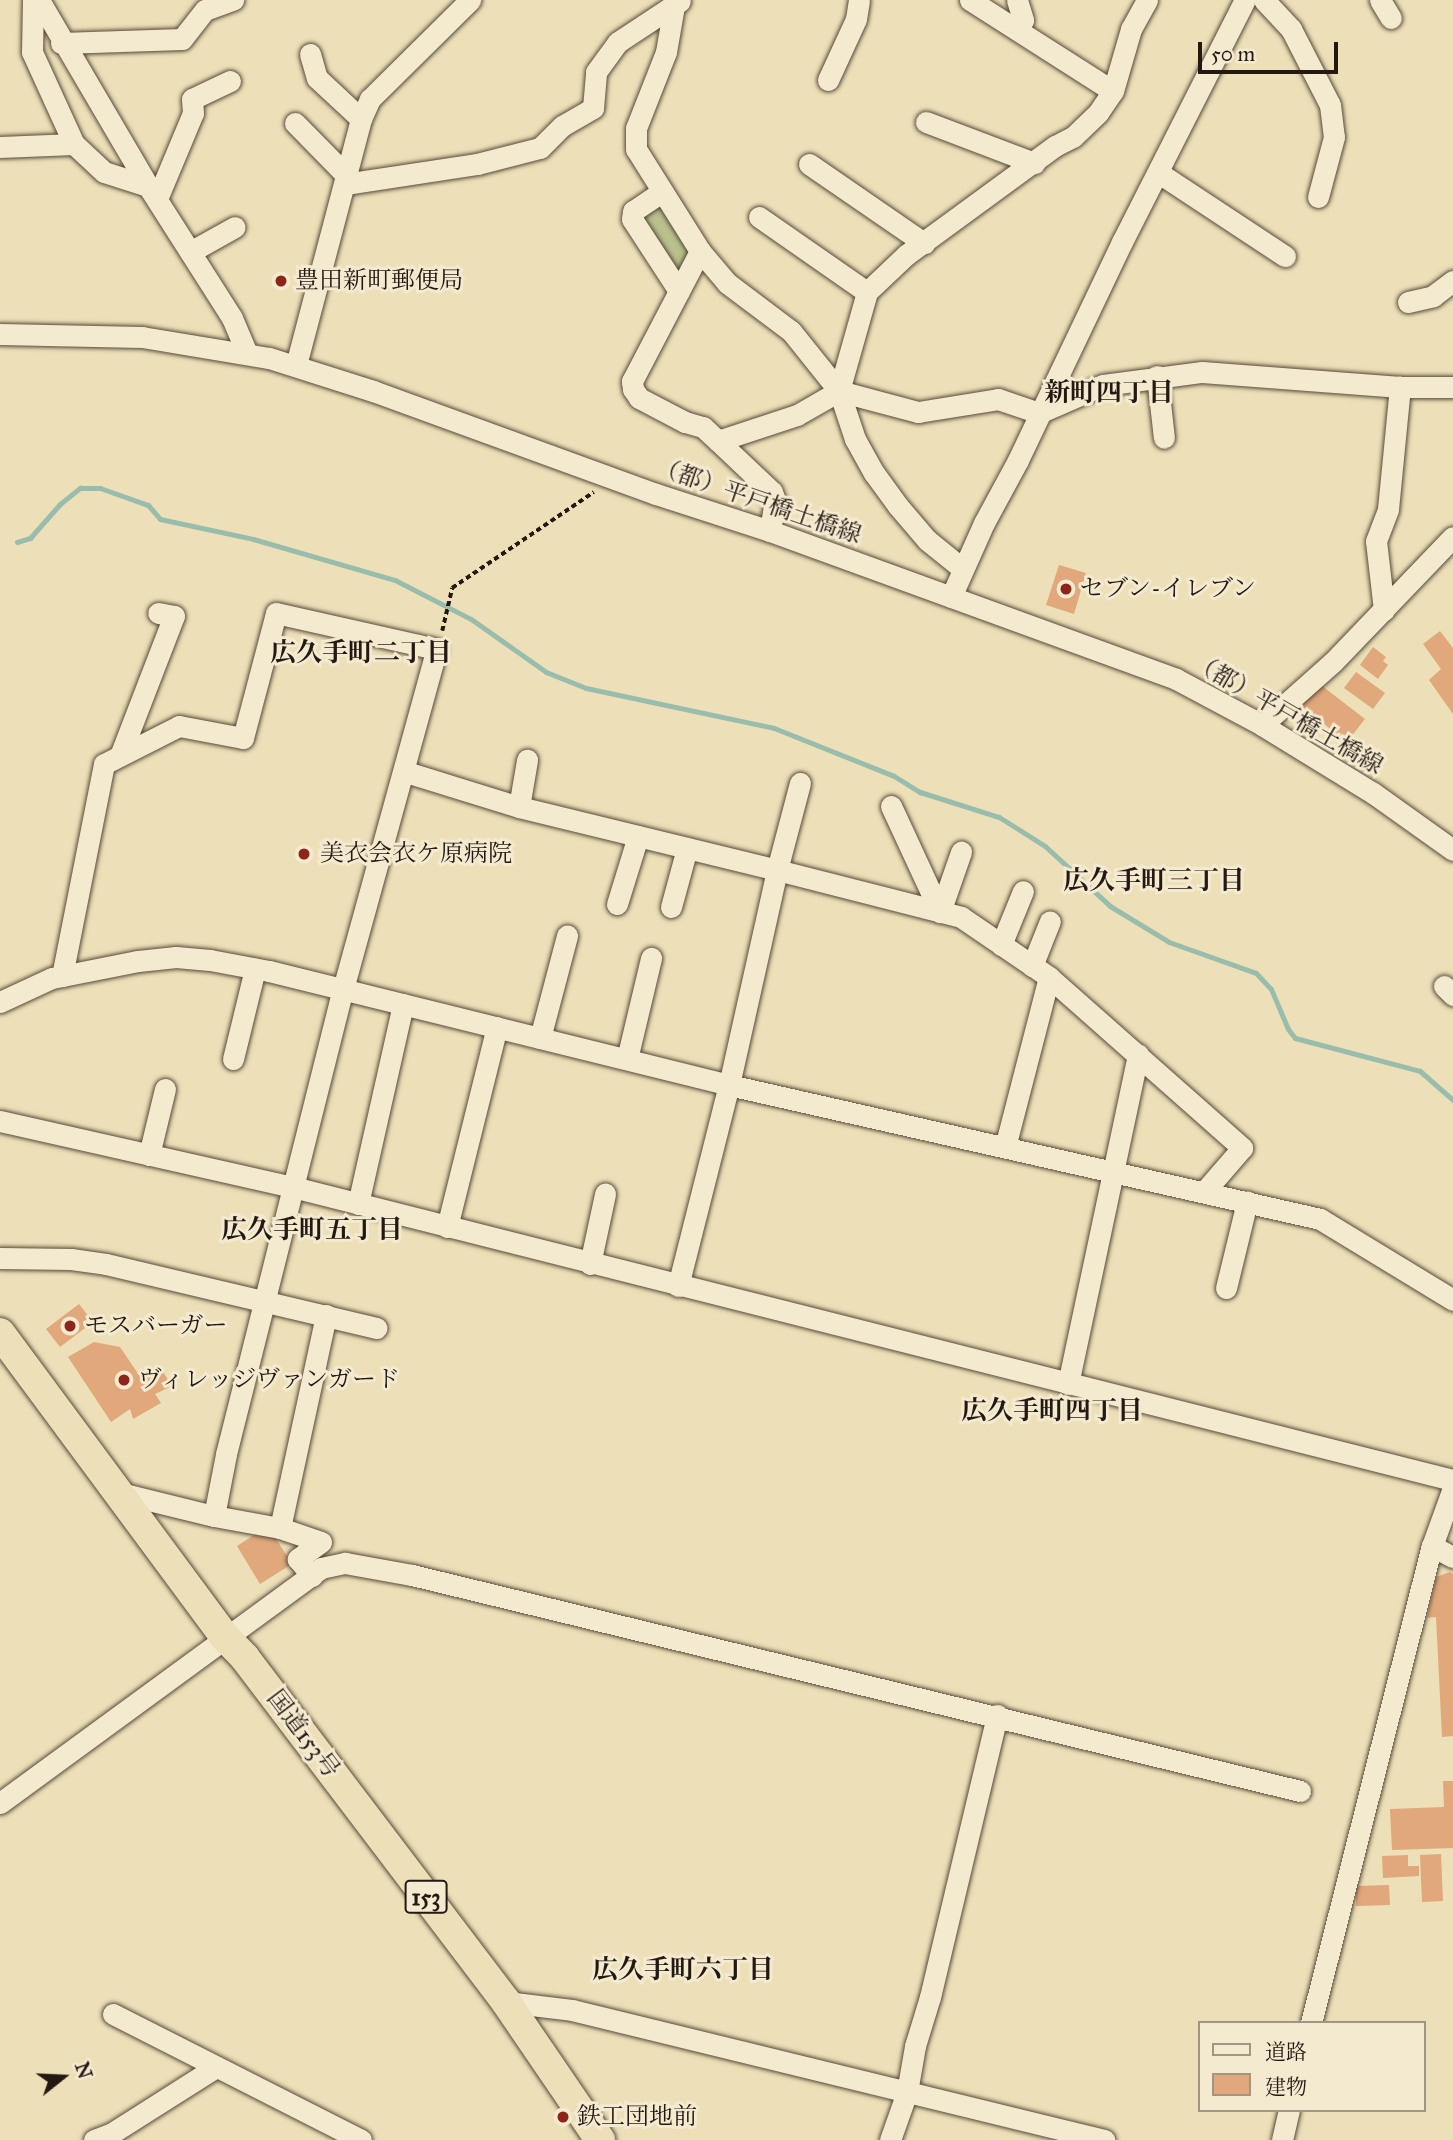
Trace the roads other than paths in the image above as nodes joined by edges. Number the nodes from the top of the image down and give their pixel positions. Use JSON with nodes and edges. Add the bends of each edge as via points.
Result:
{"nodes":[{"id":1,"x":33,"y":0,"type":"edge"},
{"id":2,"x":38,"y":0,"type":"edge"},
{"id":3,"x":230,"y":0,"type":"edge"},
{"id":4,"x":470,"y":0,"type":"edge"},
{"id":5,"x":859,"y":0,"type":"edge"},
{"id":6,"x":970,"y":0,"type":"edge"},
{"id":7,"x":1017,"y":0,"type":"edge"},
{"id":8,"x":1147,"y":0,"type":"edge"},
{"id":9,"x":1245,"y":0,"type":"edge"},
{"id":10,"x":1264,"y":0,"type":"edge"},
{"id":11,"x":677,"y":2,"type":"edge"},
{"id":12,"x":1018,"y":28,"type":"junction"},
{"id":13,"x":61,"y":43,"type":"junction"},
{"id":14,"x":310,"y":54,"type":"dead end"},
{"id":15,"x":828,"y":80,"type":"dead end"},
{"id":16,"x":230,"y":81,"type":"dead end"},
{"id":17,"x":1113,"y":91,"type":"junction"},
{"id":18,"x":361,"y":119,"type":"junction"},
{"id":19,"x":926,"y":122,"type":"dead end"},
{"id":20,"x":295,"y":123,"type":"dead end"},
{"id":21,"x":74,"y":144,"type":"junction"},
{"id":22,"x":0,"y":146,"type":"edge"},
{"id":23,"x":1034,"y":163,"type":"junction"},
{"id":24,"x":809,"y":164,"type":"dead end"},
{"id":25,"x":1159,"y":173,"type":"junction"},
{"id":26,"x":346,"y":180,"type":"junction"},
{"id":27,"x":152,"y":192,"type":"junction"},
{"id":28,"x":660,"y":193,"type":"junction"},
{"id":29,"x":1318,"y":197,"type":"dead end"},
{"id":30,"x":759,"y":217,"type":"dead end"},
{"id":31,"x":235,"y":227,"type":"dead end"},
{"id":32,"x":924,"y":243,"type":"junction"},
{"id":33,"x":700,"y":251,"type":"junction"},
{"id":34,"x":190,"y":252,"type":"junction"},
{"id":35,"x":1285,"y":256,"type":"dead end"},
{"id":36,"x":1453,"y":281,"type":"edge"},
{"id":37,"x":679,"y":291,"type":"junction"},
{"id":38,"x":867,"y":292,"type":"junction"},
{"id":39,"x":1408,"y":302,"type":"dead end"},
{"id":40,"x":0,"y":334,"type":"edge"},
{"id":41,"x":247,"y":353,"type":"junction"},
{"id":42,"x":296,"y":365,"type":"junction"},
{"id":43,"x":1157,"y":376,"type":"junction"},
{"id":44,"x":1400,"y":387,"type":"junction"},
{"id":45,"x":1453,"y":387,"type":"edge"},
{"id":46,"x":839,"y":391,"type":"junction"},
{"id":47,"x":1039,"y":413,"type":"junction"},
{"id":48,"x":1164,"y":438,"type":"dead end"},
{"id":49,"x":718,"y":441,"type":"junction"},
{"id":50,"x":770,"y":531,"type":"junction"},
{"id":51,"x":1453,"y":537,"type":"edge"},
{"id":52,"x":963,"y":569,"type":"junction"},
{"id":53,"x":951,"y":597,"type":"junction"},
{"id":54,"x":1384,"y":610,"type":"junction"},
{"id":55,"x":158,"y":613,"type":"dead end"},
{"id":56,"x":1262,"y":725,"type":"junction"},
{"id":57,"x":121,"y":753,"type":"junction"},
{"id":58,"x":527,"y":760,"type":"dead end"},
{"id":59,"x":406,"y":772,"type":"junction"},
{"id":60,"x":800,"y":783,"type":"dead end"},
{"id":61,"x":891,"y":806,"type":"dead end"},
{"id":62,"x":519,"y":807,"type":"junction"},
{"id":63,"x":638,"y":836,"type":"junction"},
{"id":64,"x":687,"y":848,"type":"junction"},
{"id":65,"x":1453,"y":850,"type":"edge"},
{"id":66,"x":961,"y":852,"type":"dead end"},
{"id":67,"x":776,"y":870,"type":"junction"},
{"id":68,"x":1023,"y":891,"type":"dead end"},
{"id":69,"x":617,"y":905,"type":"dead end"},
{"id":70,"x":671,"y":907,"type":"dead end"},
{"id":71,"x":940,"y":912,"type":"junction"},
{"id":72,"x":1050,"y":921,"type":"dead end"},
{"id":73,"x":567,"y":936,"type":"dead end"},
{"id":74,"x":1001,"y":945,"type":"junction"},
{"id":75,"x":651,"y":958,"type":"dead end"},
{"id":76,"x":255,"y":969,"type":"junction"},
{"id":77,"x":1041,"y":971,"type":"junction"},
{"id":78,"x":62,"y":976,"type":"junction"},
{"id":79,"x":343,"y":989,"type":"junction"},
{"id":80,"x":0,"y":1002,"type":"edge"},
{"id":81,"x":403,"y":1004,"type":"junction"},
{"id":82,"x":496,"y":1027,"type":"junction"},
{"id":83,"x":540,"y":1038,"type":"junction"},
{"id":84,"x":1138,"y":1054,"type":"junction"},
{"id":85,"x":233,"y":1059,"type":"dead end"},
{"id":86,"x":627,"y":1059,"type":"junction"},
{"id":87,"x":729,"y":1084,"type":"junction"},
{"id":88,"x":165,"y":1089,"type":"dead end"},
{"id":89,"x":0,"y":1122,"type":"edge"},
{"id":90,"x":1005,"y":1147,"type":"junction"},
{"id":91,"x":149,"y":1155,"type":"junction"},
{"id":92,"x":1111,"y":1171,"type":"junction"},
{"id":93,"x":293,"y":1187,"type":"junction"},
{"id":94,"x":1204,"y":1192,"type":"junction"},
{"id":95,"x":605,"y":1194,"type":"dead end"},
{"id":96,"x":1247,"y":1202,"type":"junction"},
{"id":97,"x":358,"y":1204,"type":"junction"},
{"id":98,"x":447,"y":1227,"type":"junction"},
{"id":99,"x":0,"y":1258,"type":"edge"},
{"id":100,"x":590,"y":1264,"type":"junction"},
{"id":101,"x":678,"y":1286,"type":"junction"},
{"id":102,"x":1226,"y":1288,"type":"dead end"},
{"id":103,"x":264,"y":1300,"type":"junction"},
{"id":104,"x":1453,"y":1300,"type":"edge"},
{"id":105,"x":326,"y":1315,"type":"junction"},
{"id":106,"x":377,"y":1328,"type":"dead end"},
{"id":107,"x":0,"y":1333,"type":"edge"},
{"id":108,"x":1068,"y":1384,"type":"junction"},
{"id":109,"x":1453,"y":1480,"type":"edge"},
{"id":110,"x":1453,"y":1489,"type":"edge"},
{"id":111,"x":116,"y":1492,"type":"junction"},
{"id":112,"x":214,"y":1516,"type":"junction"},
{"id":113,"x":280,"y":1528,"type":"junction"},
{"id":114,"x":1432,"y":1546,"type":"junction"},
{"id":115,"x":1453,"y":1557,"type":"edge"},
{"id":116,"x":312,"y":1576,"type":"junction"},
{"id":117,"x":225,"y":1637,"type":"junction"},
{"id":118,"x":997,"y":1715,"type":"junction"},
{"id":119,"x":1300,"y":1790,"type":"dead end"},
{"id":120,"x":0,"y":1803,"type":"edge"},
{"id":121,"x":506,"y":2002,"type":"junction"},
{"id":122,"x":114,"y":2014,"type":"dead end"},
{"id":123,"x":1312,"y":2021,"type":"edge"},
{"id":124,"x":216,"y":2067,"type":"junction"},
{"id":125,"x":907,"y":2092,"type":"junction"},
{"id":126,"x":1289,"y":2112,"type":"edge"},
{"id":127,"x":94,"y":2140,"type":"edge"},
{"id":128,"x":361,"y":2140,"type":"edge"},
{"id":129,"x":600,"y":2140,"type":"edge"},
{"id":130,"x":890,"y":2140,"type":"edge"},
{"id":131,"x":1104,"y":2140,"type":"edge"},
{"id":132,"x":1282,"y":2140,"type":"edge"}],
"edges":[{"from":1,"to":21,"type":"street","via":[[32,52]]},
{"from":2,"to":13,"type":"street"},
{"from":3,"to":13,"type":"street","via":[[205,9],[181,39]]},
{"from":4,"to":18,"type":"street","via":[[370,99]]},
{"from":5,"to":15,"type":"street","via":[[856,19]]},
{"from":6,"to":12,"type":"street"},
{"from":7,"to":12,"type":"street","via":[[1023,20]]},
{"from":8,"to":17,"type":"street","via":[[1131,29]]},
{"from":9,"to":25,"type":"street"},
{"from":10,"to":29,"type":"street","via":[[1291,29],[1330,106],[1334,137]]},
{"from":11,"to":26,"type":"street","via":[[618,42],[596,72],[593,108],[562,126],[540,148],[477,164]]},
{"from":11,"to":28,"type":"street","via":[[666,52],[636,128],[636,149]]},
{"from":12,"to":17,"type":"street"},
{"from":13,"to":27,"type":"street"},
{"from":14,"to":18,"type":"street","via":[[317,78]]},
{"from":16,"to":27,"type":"street","via":[[192,99],[193,113]]},
{"from":17,"to":23,"type":"street","via":[[1073,137]]},
{"from":18,"to":26,"type":"street"},
{"from":19,"to":23,"type":"street"},
{"from":20,"to":26,"type":"street"},
{"from":21,"to":22,"type":"street"},
{"from":21,"to":27,"type":"street","via":[[104,172]]},
{"from":23,"to":32,"type":"street"},
{"from":24,"to":32,"type":"street"},
{"from":25,"to":35,"type":"street"},
{"from":25,"to":47,"type":"street"},
{"from":26,"to":42,"type":"street"},
{"from":27,"to":34,"type":"street"},
{"from":28,"to":33,"type":"street"},
{"from":28,"to":37,"type":"street","via":[[634,211],[632,219]]},
{"from":30,"to":38,"type":"street"},
{"from":31,"to":34,"type":"street"},
{"from":32,"to":38,"type":"street"},
{"from":33,"to":37,"type":"street"},
{"from":33,"to":46,"type":"street","via":[[727,283],[791,331]]},
{"from":34,"to":41,"type":"street","via":[[232,318]]},
{"from":36,"to":39,"type":"street","via":[[1433,296]]},
{"from":37,"to":49,"type":"street","via":[[632,381],[634,394],[685,422],[703,426]]},
{"from":38,"to":46,"type":"street"},
{"from":40,"to":41,"type":"street","name":"（都）平戸橋土橋線","via":[[142,337]]},
{"from":41,"to":42,"type":"street","name":"（都）平戸橋土橋線"},
{"from":42,"to":50,"type":"street","name":"（都）平戸橋土橋線"},
{"from":43,"to":44,"type":"street","via":[[1221,372]]},
{"from":43,"to":47,"type":"street","via":[[1103,386]]},
{"from":43,"to":48,"type":"street"},
{"from":44,"to":45,"type":"street"},
{"from":44,"to":54,"type":"street","via":[[1388,509],[1376,541]]},
{"from":46,"to":47,"type":"street","via":[[918,412],[998,398]]},
{"from":46,"to":49,"type":"street","via":[[797,415]]},
{"from":46,"to":52,"type":"street","via":[[847,422],[874,473],[927,540]]},
{"from":47,"to":52,"type":"street"},
{"from":49,"to":50,"type":"street","via":[[772,492]]},
{"from":50,"to":53,"type":"street","name":"（都）平戸橋土橋線"},
{"from":51,"to":54,"type":"street"},
{"from":52,"to":53,"type":"street"},
{"from":53,"to":56,"type":"street","name":"（都）平戸橋土橋線","via":[[1176,679]]},
{"from":54,"to":56,"type":"street"},
{"from":55,"to":57,"type":"street","via":[[174,616]]},
{"from":56,"to":65,"type":"street","name":"（都）平戸橋土橋線","via":[[1373,793]]},
{"from":57,"to":59,"type":"street","via":[[179,726],[243,738],[276,613],[436,653]]},
{"from":57,"to":78,"type":"street","via":[[104,764]]},
{"from":58,"to":62,"type":"street"},
{"from":59,"to":62,"type":"street"},
{"from":59,"to":79,"type":"street"},
{"from":60,"to":67,"type":"street"},
{"from":61,"to":71,"type":"street"},
{"from":62,"to":63,"type":"street"},
{"from":63,"to":64,"type":"street"},
{"from":63,"to":69,"type":"street"},
{"from":64,"to":67,"type":"street"},
{"from":64,"to":70,"type":"street"},
{"from":66,"to":71,"type":"street"},
{"from":67,"to":71,"type":"street"},
{"from":67,"to":87,"type":"street"},
{"from":68,"to":74,"type":"street"},
{"from":71,"to":74,"type":"street","via":[[961,918]]},
{"from":72,"to":77,"type":"street"},
{"from":73,"to":83,"type":"street"},
{"from":74,"to":77,"type":"street"},
{"from":75,"to":86,"type":"street"},
{"from":76,"to":78,"type":"street","via":[[176,957]]},
{"from":76,"to":79,"type":"street"},
{"from":76,"to":85,"type":"street"},
{"from":77,"to":84,"type":"street"},
{"from":77,"to":90,"type":"street"},
{"from":78,"to":80,"type":"street"},
{"from":79,"to":81,"type":"street"},
{"from":79,"to":93,"type":"street"},
{"from":81,"to":82,"type":"street"},
{"from":81,"to":97,"type":"street"},
{"from":82,"to":83,"type":"street"},
{"from":82,"to":98,"type":"street"},
{"from":83,"to":86,"type":"street"},
{"from":84,"to":92,"type":"street"},
{"from":84,"to":94,"type":"street","via":[[1242,1147]]},
{"from":86,"to":87,"type":"street"},
{"from":87,"to":90,"type":"street"},
{"from":87,"to":101,"type":"street"},
{"from":88,"to":91,"type":"street"},
{"from":89,"to":91,"type":"street"},
{"from":90,"to":92,"type":"street"},
{"from":91,"to":93,"type":"street"},
{"from":92,"to":94,"type":"street"},
{"from":92,"to":108,"type":"street"},
{"from":93,"to":97,"type":"street"},
{"from":93,"to":103,"type":"street"},
{"from":94,"to":96,"type":"street"},
{"from":95,"to":100,"type":"street"},
{"from":96,"to":102,"type":"street"},
{"from":96,"to":104,"type":"street","via":[[1320,1219]]},
{"from":97,"to":98,"type":"street"},
{"from":98,"to":100,"type":"street"},
{"from":99,"to":103,"type":"street","via":[[106,1264]]},
{"from":100,"to":101,"type":"street"},
{"from":101,"to":108,"type":"street"},
{"from":103,"to":105,"type":"street"},
{"from":103,"to":112,"type":"street"},
{"from":105,"to":106,"type":"street"},
{"from":105,"to":113,"type":"street"},
{"from":107,"to":111,"type":"highway","name":"国道153号","number":"153"},
{"from":108,"to":109,"type":"street"},
{"from":110,"to":114,"type":"street"},
{"from":111,"to":112,"type":"street"},
{"from":111,"to":117,"type":"highway","name":"国道153号","number":"153"},
{"from":112,"to":113,"type":"street"},
{"from":113,"to":116,"type":"street","via":[[321,1542],[298,1559]]},
{"from":114,"to":115,"type":"street"},
{"from":114,"to":123,"type":"street"},
{"from":116,"to":117,"type":"street"},
{"from":116,"to":118,"type":"street","via":[[321,1568],[345,1563],[412,1575]]},
{"from":117,"to":120,"type":"street"},
{"from":117,"to":121,"type":"highway","name":"国道153号","number":"153"},
{"from":118,"to":119,"type":"street"},
{"from":118,"to":125,"type":"street"},
{"from":121,"to":125,"type":"street","via":[[572,2010]]},
{"from":121,"to":129,"type":"highway","name":"国道153号","number":"153"},
{"from":122,"to":124,"type":"street"},
{"from":124,"to":127,"type":"street"},
{"from":124,"to":128,"type":"street"},
{"from":125,"to":130,"type":"street"},
{"from":125,"to":131,"type":"street"},
{"from":126,"to":132,"type":"street"}]}
